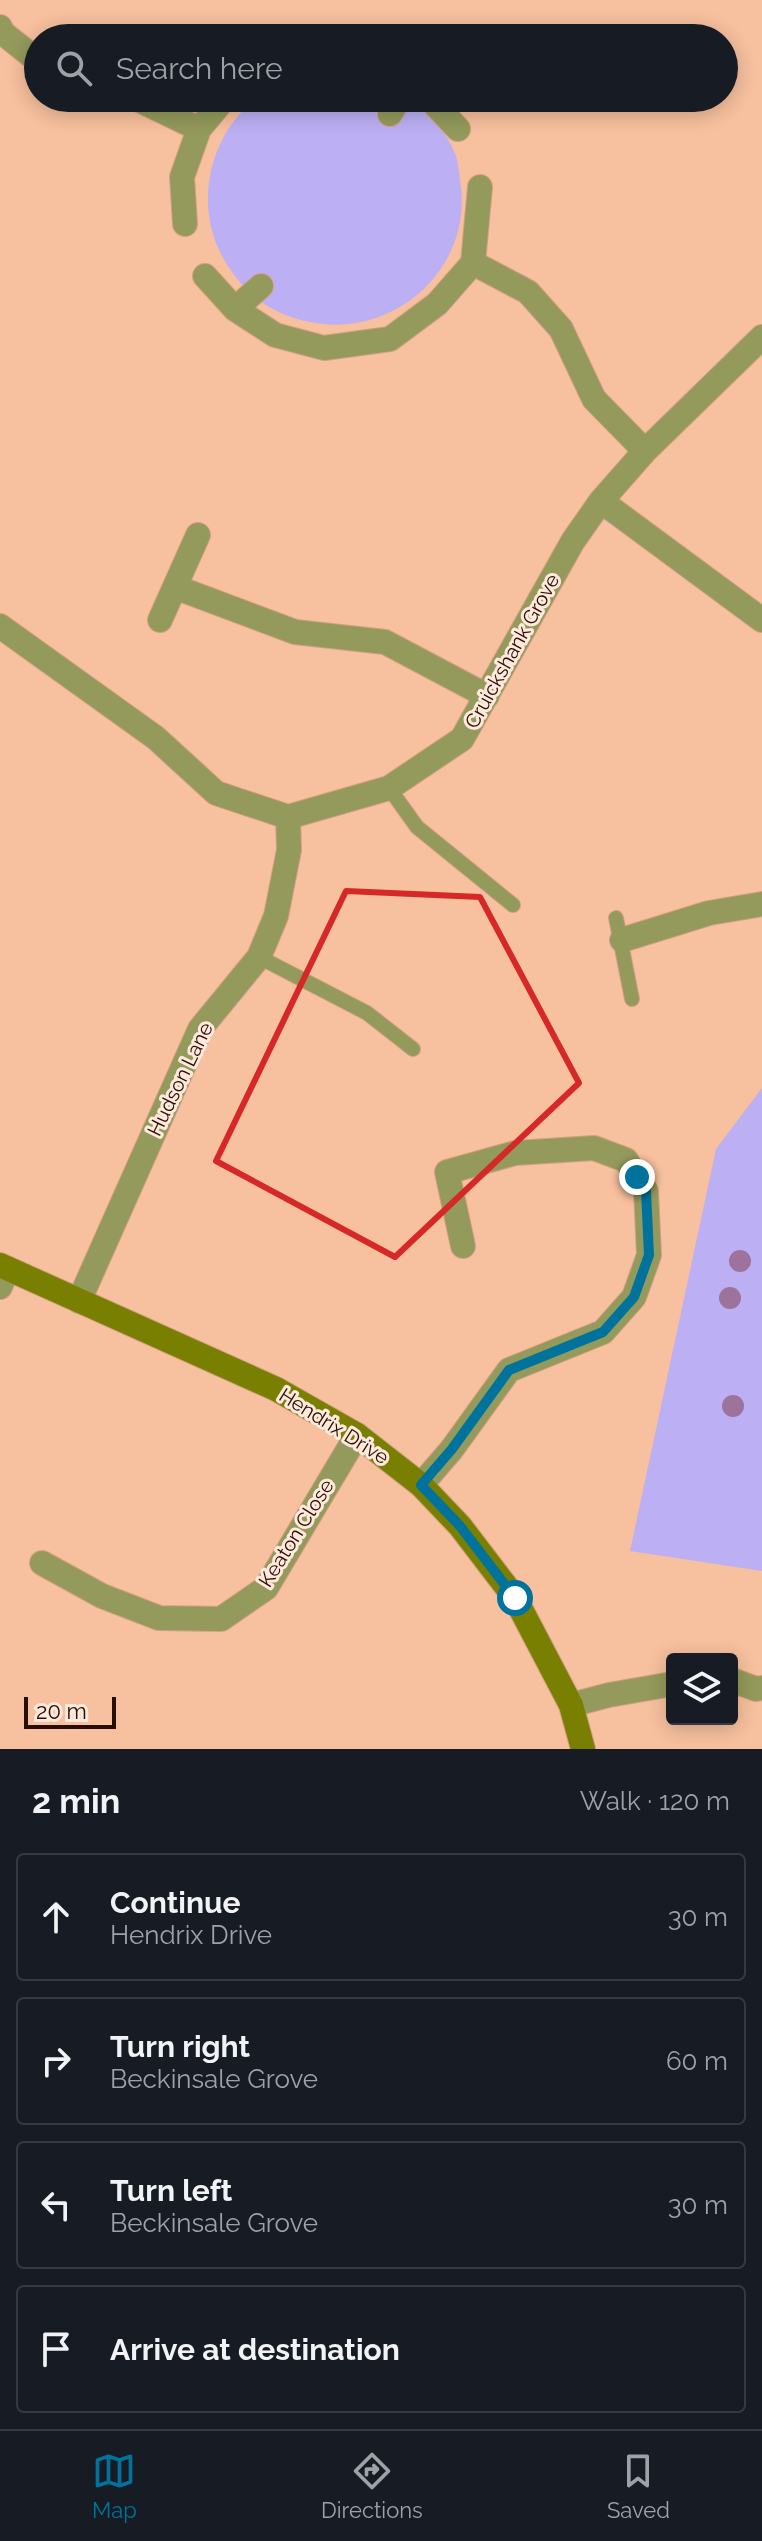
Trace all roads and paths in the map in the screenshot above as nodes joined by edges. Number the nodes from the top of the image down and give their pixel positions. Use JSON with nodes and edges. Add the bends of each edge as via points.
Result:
{"nodes":[{"id":1,"x":0,"y":27,"type":"edge"},
{"id":2,"x":24,"y":50,"type":"edge"},
{"id":3,"x":164,"y":112,"type":"edge"},
{"id":4,"x":213,"y":112,"type":"edge"},
{"id":5,"x":442,"y":112,"type":"edge"},
{"id":6,"x":199,"y":129,"type":"junction"},
{"id":7,"x":458,"y":129,"type":"dead end"},
{"id":8,"x":480,"y":187,"type":"dead end"},
{"id":9,"x":185,"y":224,"type":"dead end"},
{"id":10,"x":473,"y":263,"type":"junction"},
{"id":11,"x":205,"y":276,"type":"dead end"},
{"id":12,"x":261,"y":286,"type":"dead end"},
{"id":13,"x":235,"y":309,"type":"junction"},
{"id":14,"x":762,"y":337,"type":"edge"},
{"id":15,"x":645,"y":451,"type":"junction"},
{"id":16,"x":601,"y":501,"type":"junction"},
{"id":17,"x":198,"y":535,"type":"dead end"},
{"id":18,"x":175,"y":587,"type":"junction"},
{"id":19,"x":160,"y":620,"type":"dead end"},
{"id":20,"x":762,"y":620,"type":"edge"},
{"id":21,"x":0,"y":626,"type":"edge"},
{"id":22,"x":487,"y":696,"type":"junction"},
{"id":23,"x":389,"y":788,"type":"junction"},
{"id":24,"x":288,"y":817,"type":"junction"},
{"id":25,"x":762,"y":904,"type":"edge"},
{"id":26,"x":513,"y":905,"type":"dead end"},
{"id":27,"x":619,"y":929,"type":"joint"},
{"id":28,"x":259,"y":957,"type":"junction"},
{"id":29,"x":632,"y":999,"type":"dead end"},
{"id":30,"x":413,"y":1049,"type":"dead end"},
{"id":31,"x":463,"y":1246,"type":"dead end"},
{"id":32,"x":3,"y":1274,"type":"edge"},
{"id":33,"x":79,"y":1301,"type":"junction"},
{"id":34,"x":357,"y":1435,"type":"junction"},
{"id":35,"x":421,"y":1485,"type":"junction"},
{"id":36,"x":42,"y":1563,"type":"dead end"},
{"id":37,"x":738,"y":1682,"type":"edge"},
{"id":38,"x":666,"y":1685,"type":"edge"},
{"id":39,"x":762,"y":1688,"type":"edge"},
{"id":40,"x":571,"y":1705,"type":"junction"},
{"id":41,"x":583,"y":1749,"type":"edge"}],
"edges":[{"from":1,"to":2,"type":"street"},
{"from":3,"to":6,"type":"street"},
{"from":4,"to":6,"type":"street"},
{"from":5,"to":7,"type":"street"},
{"from":6,"to":9,"type":"street","via":[[182,177]]},
{"from":8,"to":10,"type":"street"},
{"from":10,"to":13,"type":"street","via":[[437,304],[390,339],[324,348],[275,335]]},
{"from":10,"to":15,"type":"street","via":[[528,292],[545,310],[561,329],[594,399]]},
{"from":11,"to":13,"type":"street"},
{"from":12,"to":13,"type":"street"},
{"from":14,"to":15,"type":"street","name":"Cruickshank Grove"},
{"from":15,"to":16,"type":"street","name":"Cruickshank Grove"},
{"from":16,"to":20,"type":"street"},
{"from":16,"to":22,"type":"street","name":"Cruickshank Grove"},
{"from":17,"to":18,"type":"street"},
{"from":18,"to":19,"type":"street"},
{"from":18,"to":22,"type":"street","via":[[295,632],[385,642]]},
{"from":21,"to":24,"type":"street","via":[[156,738],[216,793]]},
{"from":22,"to":23,"type":"street","name":"Cruickshank Grove","via":[[462,739]]},
{"from":23,"to":24,"type":"street","name":"Cruickshank Grove"},
{"from":23,"to":26,"type":"lane","via":[[417,827]]},
{"from":24,"to":28,"type":"street","name":"Hudson Lane","via":[[289,850],[276,916]]},
{"from":25,"to":27,"type":"street"},
{"from":27,"to":29,"type":"lane"},
{"from":28,"to":30,"type":"lane","via":[[367,1013]]},
{"from":28,"to":33,"type":"street","name":"Hudson Lane","via":[[200,1029]]},
{"from":31,"to":35,"type":"street","via":[[447,1172],[515,1153],[594,1148],[626,1160],[646,1191],[649,1255],[634,1297],[603,1332],[509,1370]]},
{"from":32,"to":33,"type":"street","name":"Hendrix Drive"},
{"from":33,"to":34,"type":"street","name":"Hendrix Drive","via":[[276,1389]]},
{"from":34,"to":35,"type":"street","name":"Hendrix Drive"},
{"from":34,"to":36,"type":"street","name":"Keaton Close","via":[[266,1588],[221,1619],[159,1618],[102,1596]]},
{"from":35,"to":40,"type":"street","name":"Hendrix Drive","via":[[515,1598]]},
{"from":37,"to":39,"type":"street"},
{"from":38,"to":40,"type":"street"},
{"from":40,"to":41,"type":"street","name":"Hendrix Drive"}]}
